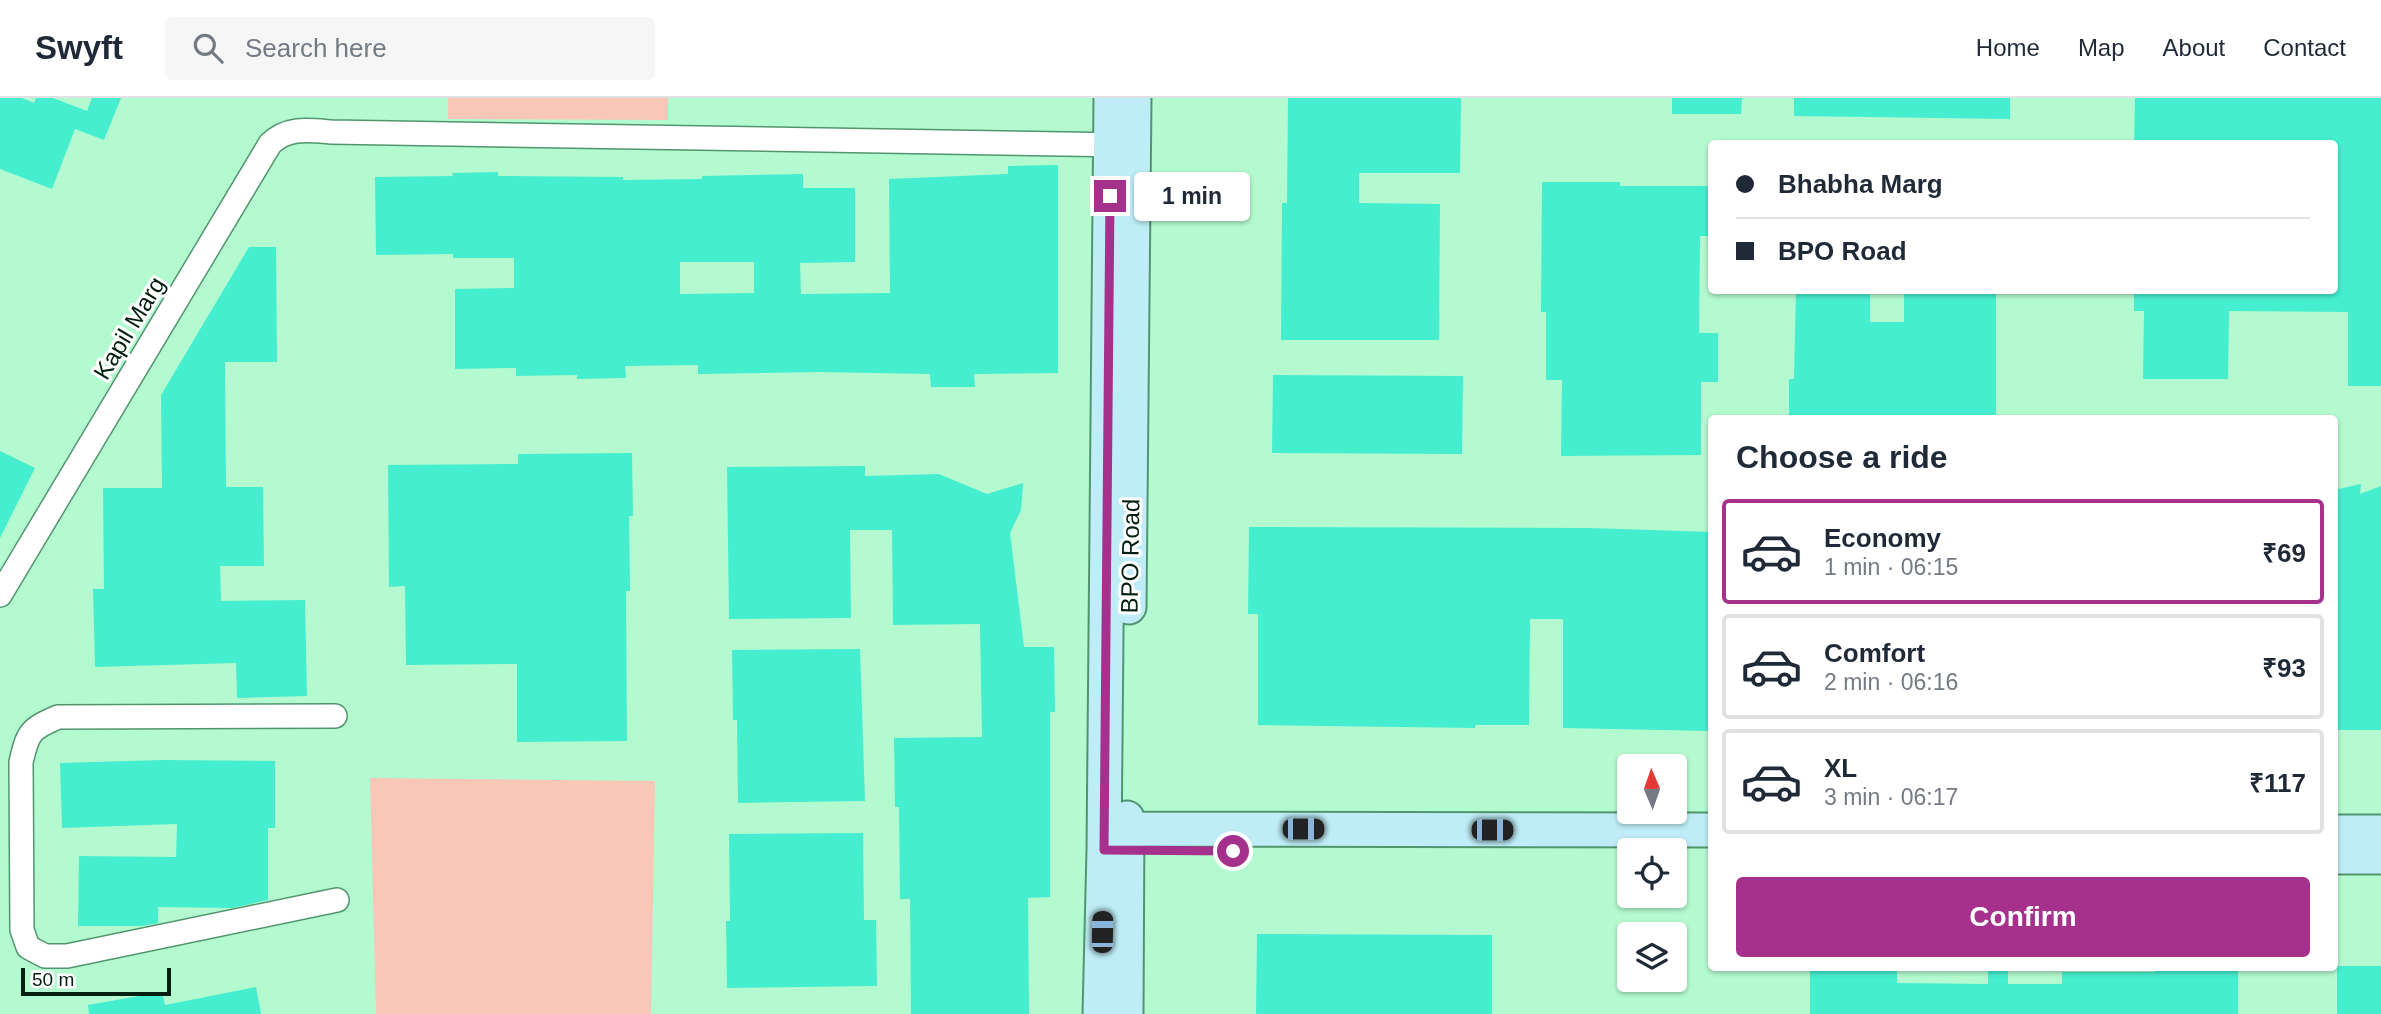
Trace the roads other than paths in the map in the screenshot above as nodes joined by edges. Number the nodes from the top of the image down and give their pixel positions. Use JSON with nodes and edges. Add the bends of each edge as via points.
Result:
{"nodes":[{"id":1,"x":1111,"y":98,"type":"edge"},
{"id":2,"x":1134,"y":98,"type":"edge"},
{"id":3,"x":1122,"y":145,"type":"junction"},
{"id":4,"x":0,"y":595,"type":"edge"},
{"id":5,"x":335,"y":716,"type":"dead end"},
{"id":6,"x":1708,"y":830,"type":"edge"},
{"id":7,"x":2338,"y":832,"type":"edge"},
{"id":8,"x":2381,"y":832,"type":"edge"},
{"id":9,"x":1116,"y":839,"type":"junction"},
{"id":10,"x":1617,"y":853,"type":"edge"},
{"id":11,"x":1687,"y":853,"type":"edge"},
{"id":12,"x":1708,"y":853,"type":"edge"},
{"id":13,"x":2338,"y":857,"type":"edge"},
{"id":14,"x":2381,"y":857,"type":"edge"},
{"id":15,"x":337,"y":901,"type":"dead end"},
{"id":16,"x":1100,"y":1014,"type":"edge"},
{"id":17,"x":1126,"y":1014,"type":"edge"}],
"edges":[{"from":1,"to":3,"type":"street","name":"BPO Road"},
{"from":2,"to":3,"type":"street","name":"BPO Road"},
{"from":3,"to":4,"type":"street","name":"Kapil Marg","via":[[299,130],[280,134]]},
{"from":3,"to":9,"type":"street","name":"BPO Road"},
{"from":5,"to":15,"type":"street","via":[[58,717],[37,726],[26,740],[21,762],[22,930],[28,947],[45,956],[67,956]]},
{"from":6,"to":9,"type":"street"},
{"from":7,"to":8,"type":"street"},
{"from":9,"to":10,"type":"street"},
{"from":9,"to":16,"type":"street","name":"BPO Road"},
{"from":9,"to":17,"type":"street","name":"BPO Road"},
{"from":11,"to":12,"type":"street"},
{"from":13,"to":14,"type":"street"}]}
